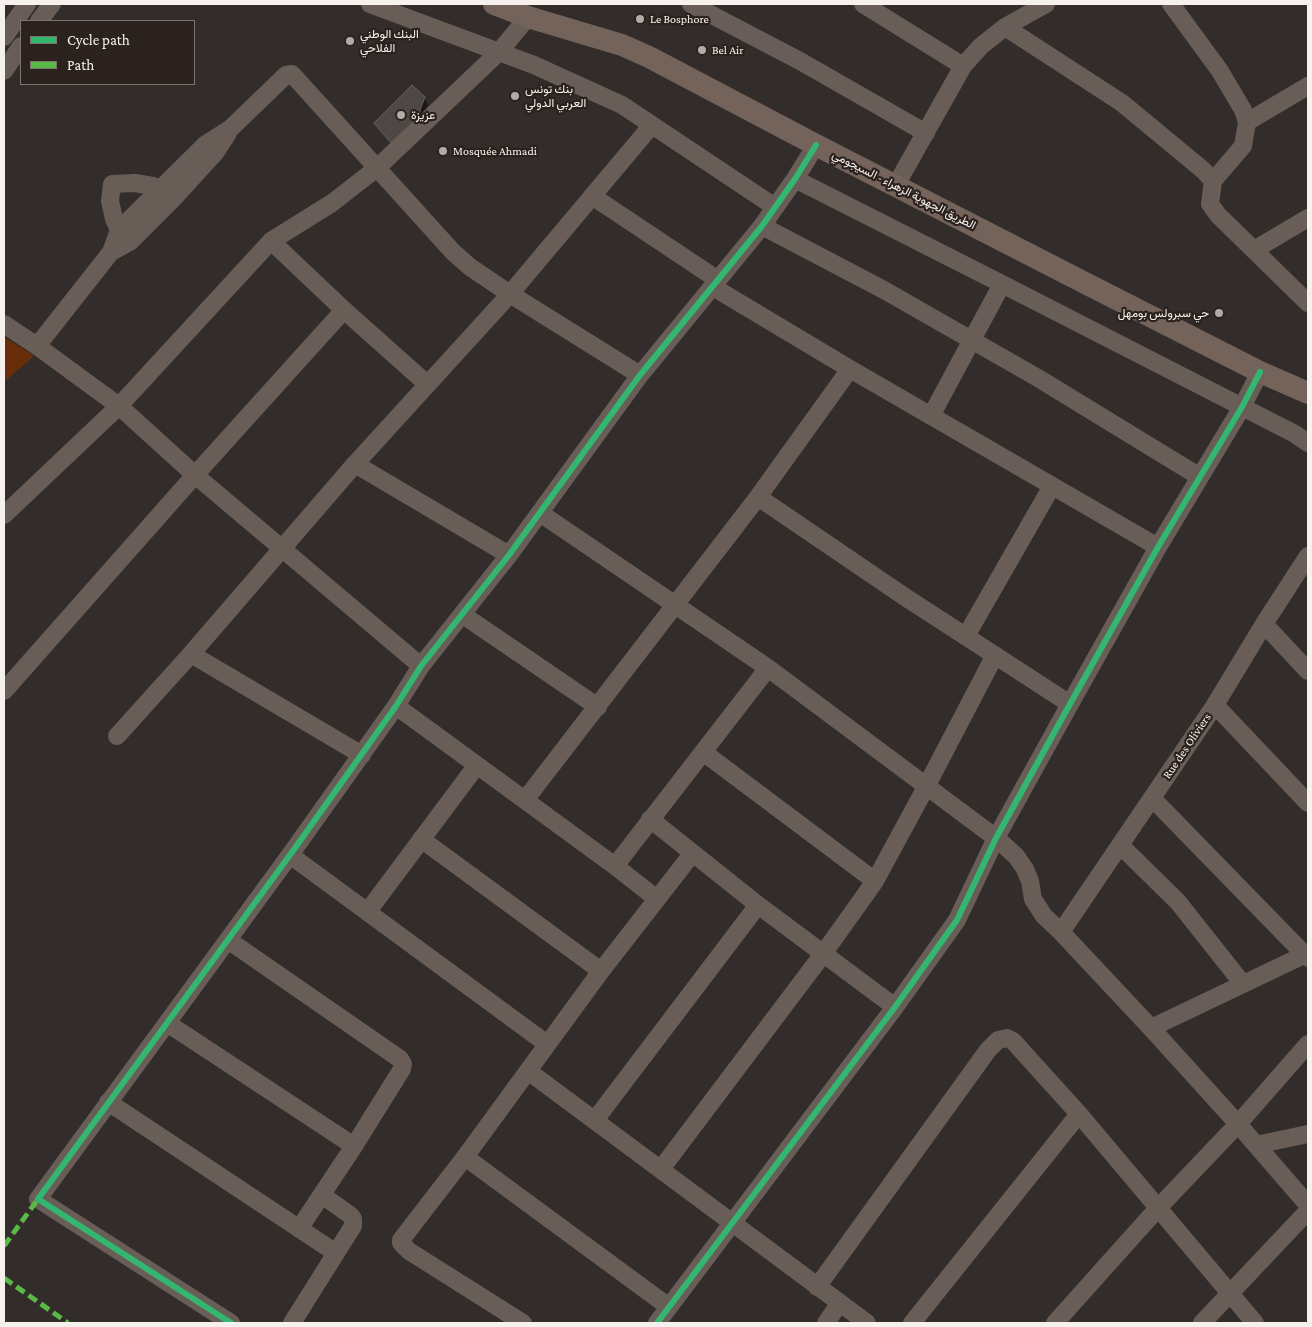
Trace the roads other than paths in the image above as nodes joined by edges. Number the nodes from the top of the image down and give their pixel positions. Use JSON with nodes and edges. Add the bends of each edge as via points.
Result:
{"nodes":[{"id":1,"x":28,"y":4,"type":"edge"},
{"id":2,"x":52,"y":4,"type":"edge"},
{"id":3,"x":370,"y":4,"type":"edge"},
{"id":4,"x":494,"y":4,"type":"edge"},
{"id":5,"x":691,"y":4,"type":"edge"},
{"id":6,"x":863,"y":4,"type":"edge"},
{"id":7,"x":1046,"y":4,"type":"edge"},
{"id":8,"x":1171,"y":4,"type":"edge"},
{"id":9,"x":528,"y":16,"type":"junction"},
{"id":10,"x":40,"y":20,"type":"edge"},
{"id":11,"x":1005,"y":27,"type":"junction"},
{"id":12,"x":4,"y":37,"type":"edge"},
{"id":13,"x":20,"y":47,"type":"edge"},
{"id":14,"x":499,"y":52,"type":"junction"},
{"id":15,"x":963,"y":66,"type":"junction"},
{"id":16,"x":4,"y":71,"type":"edge"},
{"id":17,"x":1308,"y":86,"type":"edge"},
{"id":18,"x":1247,"y":122,"type":"junction"},
{"id":19,"x":652,"y":125,"type":"junction"},
{"id":20,"x":926,"y":133,"type":"junction"},
{"id":21,"x":816,"y":146,"type":"junction"},
{"id":22,"x":377,"y":168,"type":"junction"},
{"id":23,"x":795,"y":180,"type":"junction"},
{"id":24,"x":1213,"y":181,"type":"junction"},
{"id":25,"x":896,"y":185,"type":"junction"},
{"id":26,"x":165,"y":195,"type":"junction"},
{"id":27,"x":592,"y":196,"type":"junction"},
{"id":28,"x":776,"y":207,"type":"junction"},
{"id":29,"x":1308,"y":218,"type":"edge"},
{"id":30,"x":762,"y":226,"type":"junction"},
{"id":31,"x":119,"y":230,"type":"junction"},
{"id":32,"x":271,"y":242,"type":"junction"},
{"id":33,"x":1254,"y":250,"type":"junction"},
{"id":34,"x":111,"y":252,"type":"junction"},
{"id":35,"x":715,"y":283,"type":"junction"},
{"id":36,"x":1002,"y":284,"type":"junction"},
{"id":37,"x":510,"y":294,"type":"junction"},
{"id":38,"x":1308,"y":303,"type":"edge"},
{"id":39,"x":344,"y":310,"type":"junction"},
{"id":40,"x":4,"y":324,"type":"edge"},
{"id":41,"x":971,"y":342,"type":"junction"},
{"id":42,"x":37,"y":346,"type":"junction"},
{"id":43,"x":850,"y":369,"type":"junction"},
{"id":44,"x":1260,"y":372,"type":"junction"},
{"id":45,"x":640,"y":375,"type":"junction"},
{"id":46,"x":428,"y":384,"type":"junction"},
{"id":47,"x":1308,"y":393,"type":"edge"},
{"id":48,"x":119,"y":406,"type":"junction"},
{"id":49,"x":1242,"y":407,"type":"junction"},
{"id":50,"x":931,"y":416,"type":"junction"},
{"id":51,"x":1308,"y":442,"type":"edge"},
{"id":52,"x":355,"y":464,"type":"junction"},
{"id":53,"x":194,"y":475,"type":"junction"},
{"id":54,"x":1200,"y":477,"type":"junction"},
{"id":55,"x":1052,"y":486,"type":"junction"},
{"id":56,"x":758,"y":497,"type":"junction"},
{"id":57,"x":540,"y":513,"type":"junction"},
{"id":58,"x":4,"y":515,"type":"edge"},
{"id":59,"x":1158,"y":547,"type":"junction"},
{"id":60,"x":282,"y":548,"type":"junction"},
{"id":61,"x":509,"y":555,"type":"junction"},
{"id":62,"x":1308,"y":556,"type":"edge"},
{"id":63,"x":675,"y":604,"type":"junction"},
{"id":64,"x":463,"y":615,"type":"junction"},
{"id":65,"x":1264,"y":624,"type":"junction"},
{"id":66,"x":966,"y":636,"type":"junction"},
{"id":67,"x":191,"y":654,"type":"junction"},
{"id":68,"x":995,"y":655,"type":"junction"},
{"id":69,"x":421,"y":666,"type":"junction"},
{"id":70,"x":768,"y":668,"type":"junction"},
{"id":71,"x":1308,"y":671,"type":"edge"},
{"id":72,"x":4,"y":690,"type":"edge"},
{"id":73,"x":1070,"y":704,"type":"junction"},
{"id":74,"x":1215,"y":704,"type":"junction"},
{"id":75,"x":396,"y":706,"type":"junction"},
{"id":76,"x":598,"y":707,"type":"junction"},
{"id":77,"x":117,"y":736,"type":"dead end"},
{"id":78,"x":703,"y":752,"type":"junction"},
{"id":79,"x":362,"y":755,"type":"junction"},
{"id":80,"x":477,"y":765,"type":"junction"},
{"id":81,"x":926,"y":787,"type":"junction"},
{"id":82,"x":1152,"y":798,"type":"junction"},
{"id":83,"x":525,"y":800,"type":"junction"},
{"id":84,"x":1308,"y":803,"type":"edge"},
{"id":85,"x":650,"y":820,"type":"junction"},
{"id":86,"x":996,"y":838,"type":"junction"},
{"id":87,"x":421,"y":839,"type":"junction"},
{"id":88,"x":1120,"y":845,"type":"junction"},
{"id":89,"x":692,"y":854,"type":"junction"},
{"id":90,"x":290,"y":855,"type":"junction"},
{"id":91,"x":615,"y":866,"type":"junction"},
{"id":92,"x":874,"y":881,"type":"junction"},
{"id":93,"x":657,"y":899,"type":"junction"},
{"id":94,"x":758,"y":905,"type":"junction"},
{"id":95,"x":368,"y":912,"type":"junction"},
{"id":96,"x":1061,"y":932,"type":"junction"},
{"id":97,"x":228,"y":940,"type":"junction"},
{"id":98,"x":823,"y":954,"type":"junction"},
{"id":99,"x":1306,"y":956,"type":"edge"},
{"id":100,"x":601,"y":972,"type":"junction"},
{"id":101,"x":1244,"y":984,"type":"junction"},
{"id":102,"x":895,"y":1007,"type":"junction"},
{"id":103,"x":167,"y":1023,"type":"junction"},
{"id":104,"x":1151,"y":1028,"type":"junction"},
{"id":105,"x":547,"y":1044,"type":"junction"},
{"id":106,"x":1308,"y":1044,"type":"edge"},
{"id":107,"x":528,"y":1071,"type":"junction"},
{"id":108,"x":108,"y":1102,"type":"junction"},
{"id":109,"x":1079,"y":1114,"type":"junction"},
{"id":110,"x":595,"y":1120,"type":"junction"},
{"id":111,"x":1238,"y":1124,"type":"junction"},
{"id":112,"x":1308,"y":1134,"type":"edge"},
{"id":113,"x":354,"y":1146,"type":"junction"},
{"id":114,"x":1256,"y":1146,"type":"junction"},
{"id":115,"x":465,"y":1157,"type":"junction"},
{"id":116,"x":661,"y":1169,"type":"junction"},
{"id":117,"x":322,"y":1195,"type":"junction"},
{"id":118,"x":1308,"y":1204,"type":"edge"},
{"id":119,"x":1158,"y":1208,"type":"junction"},
{"id":120,"x":1308,"y":1211,"type":"edge"},
{"id":121,"x":732,"y":1224,"type":"junction"},
{"id":122,"x":299,"y":1228,"type":"junction"},
{"id":123,"x":336,"y":1253,"type":"junction"},
{"id":124,"x":817,"y":1287,"type":"junction"},
{"id":125,"x":1229,"y":1293,"type":"junction"},
{"id":126,"x":839,"y":1304,"type":"junction"},
{"id":127,"x":669,"y":1307,"type":"junction"},
{"id":128,"x":231,"y":1323,"type":"edge"},
{"id":129,"x":292,"y":1323,"type":"edge"},
{"id":130,"x":523,"y":1323,"type":"edge"},
{"id":131,"x":657,"y":1323,"type":"edge"},
{"id":132,"x":826,"y":1323,"type":"edge"},
{"id":133,"x":867,"y":1323,"type":"edge"},
{"id":134,"x":912,"y":1323,"type":"edge"},
{"id":135,"x":1055,"y":1323,"type":"edge"},
{"id":136,"x":1202,"y":1323,"type":"edge"},
{"id":137,"x":1255,"y":1323,"type":"edge"}],
"edges":[{"from":1,"to":12,"type":"street"},
{"from":2,"to":10,"type":"street"},
{"from":3,"to":14,"type":"street"},
{"from":4,"to":9,"type":"main road","name":"الطريق الجهوية الزهراء - السيجومي"},
{"from":5,"to":20,"type":"street"},
{"from":6,"to":15,"type":"street"},
{"from":7,"to":11,"type":"street"},
{"from":8,"to":18,"type":"street","via":[[1220,71]]},
{"from":9,"to":14,"type":"street"},
{"from":9,"to":21,"type":"main road","name":"الطريق الجهوية الزهراء - السيجومي","via":[[649,57]]},
{"from":11,"to":15,"type":"street"},
{"from":11,"to":24,"type":"street","via":[[1122,103]]},
{"from":13,"to":16,"type":"street"},
{"from":14,"to":19,"type":"street","via":[[596,92]]},
{"from":14,"to":22,"type":"street"},
{"from":15,"to":20,"type":"street"},
{"from":17,"to":18,"type":"street"},
{"from":18,"to":24,"type":"street","via":[[1243,146]]},
{"from":19,"to":27,"type":"street"},
{"from":19,"to":28,"type":"street"},
{"from":20,"to":25,"type":"street"},
{"from":21,"to":23,"type":"street"},
{"from":21,"to":25,"type":"main road","name":"الطريق الجهوية الزهراء - السيجومي"},
{"from":22,"to":26,"type":"street","via":[[292,74],[286,75],[231,128],[206,144]]},
{"from":22,"to":32,"type":"street","via":[[332,203]]},
{"from":22,"to":37,"type":"street","via":[[453,252]]},
{"from":23,"to":28,"type":"street"},
{"from":23,"to":36,"type":"street"},
{"from":24,"to":33,"type":"street","via":[[1210,204]]},
{"from":25,"to":44,"type":"main road","name":"الطريق الجهوية الزهراء - السيجومي"},
{"from":26,"to":31,"type":"street"},
{"from":26,"to":31,"type":"street","via":[[153,186],[112,184],[110,200]]},
{"from":26,"to":34,"type":"street","via":[[131,242]]},
{"from":27,"to":35,"type":"street"},
{"from":27,"to":37,"type":"street"},
{"from":28,"to":30,"type":"street"},
{"from":29,"to":33,"type":"street"},
{"from":30,"to":35,"type":"street"},
{"from":30,"to":41,"type":"street","via":[[884,290]]},
{"from":31,"to":34,"type":"street"},
{"from":32,"to":39,"type":"street"},
{"from":32,"to":48,"type":"street"},
{"from":33,"to":38,"type":"street"},
{"from":34,"to":42,"type":"street"},
{"from":35,"to":43,"type":"street"},
{"from":35,"to":45,"type":"street"},
{"from":36,"to":41,"type":"street"},
{"from":36,"to":49,"type":"street"},
{"from":37,"to":45,"type":"street"},
{"from":37,"to":46,"type":"street"},
{"from":39,"to":46,"type":"street"},
{"from":39,"to":53,"type":"street"},
{"from":40,"to":42,"type":"street"},
{"from":41,"to":50,"type":"street"},
{"from":41,"to":54,"type":"street","via":[[1038,378]]},
{"from":42,"to":48,"type":"street"},
{"from":43,"to":50,"type":"street"},
{"from":43,"to":56,"type":"street"},
{"from":44,"to":47,"type":"main road","name":"الطريق الجهوية الزهراء - السيجومي"},
{"from":44,"to":49,"type":"street"},
{"from":45,"to":57,"type":"street"},
{"from":46,"to":52,"type":"street"},
{"from":48,"to":53,"type":"street"},
{"from":48,"to":58,"type":"street"},
{"from":49,"to":51,"type":"street"},
{"from":49,"to":54,"type":"street"},
{"from":50,"to":55,"type":"street"},
{"from":52,"to":60,"type":"street"},
{"from":52,"to":61,"type":"street"},
{"from":53,"to":60,"type":"street"},
{"from":53,"to":72,"type":"street"},
{"from":54,"to":59,"type":"street"},
{"from":55,"to":59,"type":"street"},
{"from":55,"to":66,"type":"street"},
{"from":56,"to":63,"type":"street"},
{"from":56,"to":66,"type":"street"},
{"from":57,"to":61,"type":"street"},
{"from":57,"to":63,"type":"street"},
{"from":59,"to":73,"type":"street"},
{"from":60,"to":67,"type":"street"},
{"from":60,"to":69,"type":"street"},
{"from":61,"to":64,"type":"street"},
{"from":62,"to":65,"type":"street","name":"Rue des Oliviers"},
{"from":63,"to":70,"type":"street"},
{"from":63,"to":76,"type":"street"},
{"from":64,"to":69,"type":"street"},
{"from":64,"to":76,"type":"street"},
{"from":65,"to":71,"type":"street"},
{"from":65,"to":74,"type":"street","name":"Rue des Oliviers"},
{"from":66,"to":68,"type":"street"},
{"from":67,"to":77,"type":"street"},
{"from":67,"to":79,"type":"street"},
{"from":68,"to":73,"type":"street"},
{"from":68,"to":81,"type":"street"},
{"from":69,"to":75,"type":"street"},
{"from":70,"to":78,"type":"street"},
{"from":70,"to":81,"type":"street"},
{"from":73,"to":86,"type":"street"},
{"from":74,"to":82,"type":"street","name":"Rue des Oliviers"},
{"from":74,"to":84,"type":"street"},
{"from":75,"to":79,"type":"street"},
{"from":75,"to":80,"type":"street"},
{"from":76,"to":83,"type":"street"},
{"from":78,"to":85,"type":"street"},
{"from":78,"to":92,"type":"street"},
{"from":79,"to":90,"type":"street"},
{"from":80,"to":83,"type":"street"},
{"from":80,"to":87,"type":"street"},
{"from":81,"to":86,"type":"street"},
{"from":81,"to":92,"type":"street"},
{"from":82,"to":88,"type":"street","name":"Rue des Oliviers"},
{"from":82,"to":99,"type":"street"},
{"from":83,"to":91,"type":"street"},
{"from":85,"to":89,"type":"street"},
{"from":85,"to":91,"type":"street"},
{"from":86,"to":96,"type":"street","via":[[1025,869],[1037,907]]},
{"from":86,"to":102,"type":"street","via":[[957,920]]},
{"from":87,"to":95,"type":"street"},
{"from":87,"to":100,"type":"street"},
{"from":88,"to":96,"type":"street","name":"Rue des Oliviers"},
{"from":88,"to":101,"type":"street","via":[[1178,902]]},
{"from":89,"to":93,"type":"street"},
{"from":89,"to":94,"type":"street"},
{"from":90,"to":95,"type":"street"},
{"from":90,"to":97,"type":"street"},
{"from":91,"to":93,"type":"street"},
{"from":92,"to":98,"type":"street"},
{"from":93,"to":100,"type":"street"},
{"from":94,"to":98,"type":"street"},
{"from":94,"to":110,"type":"street"},
{"from":95,"to":105,"type":"street"},
{"from":96,"to":104,"type":"street"},
{"from":97,"to":103,"type":"street"},
{"from":97,"to":113,"type":"street","via":[[401,1060],[402,1069]]},
{"from":98,"to":102,"type":"street"},
{"from":98,"to":116,"type":"street"},
{"from":99,"to":101,"type":"street"},
{"from":100,"to":105,"type":"street"},
{"from":101,"to":104,"type":"street"},
{"from":102,"to":121,"type":"street"},
{"from":103,"to":108,"type":"street"},
{"from":103,"to":113,"type":"street"},
{"from":104,"to":111,"type":"street"},
{"from":105,"to":107,"type":"street"},
{"from":106,"to":111,"type":"street"},
{"from":107,"to":110,"type":"street"},
{"from":107,"to":115,"type":"street"},
{"from":108,"to":122,"type":"street"},
{"from":108,"to":128,"type":"street","via":[[38,1199]]},
{"from":109,"to":119,"type":"street"},
{"from":109,"to":124,"type":"street","via":[[1013,1041],[1007,1038],[998,1040]]},
{"from":109,"to":134,"type":"street"},
{"from":110,"to":116,"type":"street"},
{"from":111,"to":114,"type":"street"},
{"from":111,"to":119,"type":"street"},
{"from":112,"to":114,"type":"street"},
{"from":113,"to":117,"type":"street"},
{"from":114,"to":118,"type":"street"},
{"from":115,"to":127,"type":"street"},
{"from":115,"to":130,"type":"street","via":[[400,1241],[409,1251]]},
{"from":116,"to":121,"type":"street"},
{"from":117,"to":122,"type":"street"},
{"from":117,"to":123,"type":"street","via":[[353,1219],[351,1231]]},
{"from":119,"to":125,"type":"street"},
{"from":119,"to":135,"type":"street"},
{"from":120,"to":125,"type":"street"},
{"from":121,"to":124,"type":"street"},
{"from":121,"to":127,"type":"street"},
{"from":122,"to":123,"type":"street"},
{"from":123,"to":129,"type":"street"},
{"from":124,"to":126,"type":"street"},
{"from":125,"to":136,"type":"street"},
{"from":125,"to":137,"type":"street"},
{"from":126,"to":132,"type":"street"},
{"from":126,"to":133,"type":"street"},
{"from":127,"to":131,"type":"street"}]}
